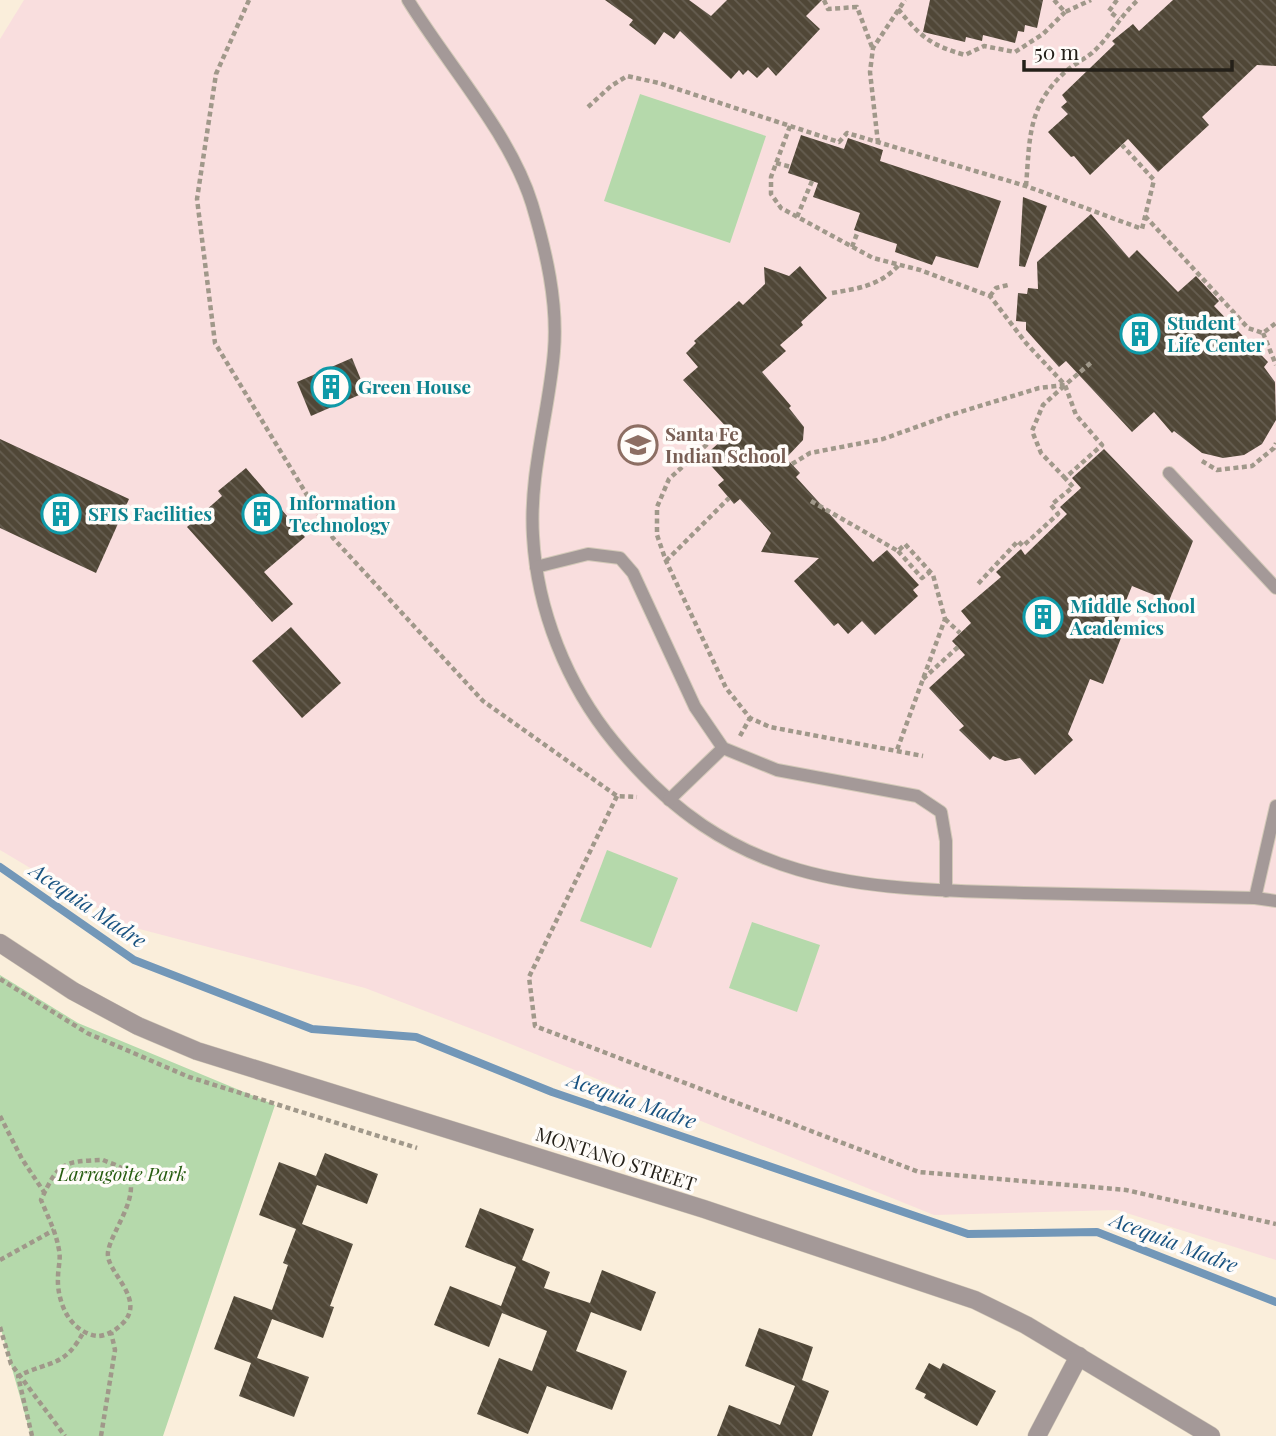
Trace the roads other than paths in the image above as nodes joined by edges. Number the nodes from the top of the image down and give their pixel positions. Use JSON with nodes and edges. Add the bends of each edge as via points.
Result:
{"nodes":[{"id":1,"x":408,"y":0,"type":"edge"},
{"id":2,"x":1169,"y":473,"type":"dead end"},
{"id":3,"x":537,"y":567,"type":"junction"},
{"id":4,"x":1276,"y":588,"type":"edge"},
{"id":5,"x":723,"y":748,"type":"junction"},
{"id":6,"x":669,"y":800,"type":"junction"},
{"id":7,"x":1276,"y":806,"type":"edge"},
{"id":8,"x":946,"y":891,"type":"junction"},
{"id":9,"x":1255,"y":898,"type":"junction"},
{"id":10,"x":1276,"y":901,"type":"edge"},
{"id":11,"x":0,"y":943,"type":"edge"},
{"id":12,"x":1079,"y":1356,"type":"junction"},
{"id":13,"x":1037,"y":1436,"type":"edge"},
{"id":14,"x":1211,"y":1436,"type":"edge"}],
"edges":[{"from":1,"to":3,"type":"lane","via":[[516,167],[542,241],[552,293],[555,348],[535,471]]},
{"from":2,"to":4,"type":"lane"},
{"from":3,"to":5,"type":"lane","via":[[588,554],[620,558],[633,573],[695,707]]},
{"from":3,"to":6,"type":"lane","via":[[556,642],[584,701],[624,755]]},
{"from":5,"to":6,"type":"lane"},
{"from":5,"to":8,"type":"lane","via":[[777,769],[917,796],[941,812]]},
{"from":6,"to":8,"type":"lane","via":[[710,831],[770,862],[853,883]]},
{"from":7,"to":9,"type":"lane"},
{"from":8,"to":9,"type":"lane"},
{"from":9,"to":10,"type":"lane"},
{"from":11,"to":12,"type":"street","name":"MONTANO STREET","via":[[73,992],[197,1051],[704,1209],[975,1300]]},
{"from":12,"to":13,"type":"street"},
{"from":12,"to":14,"type":"street","name":"MONTANO STREET"}]}
